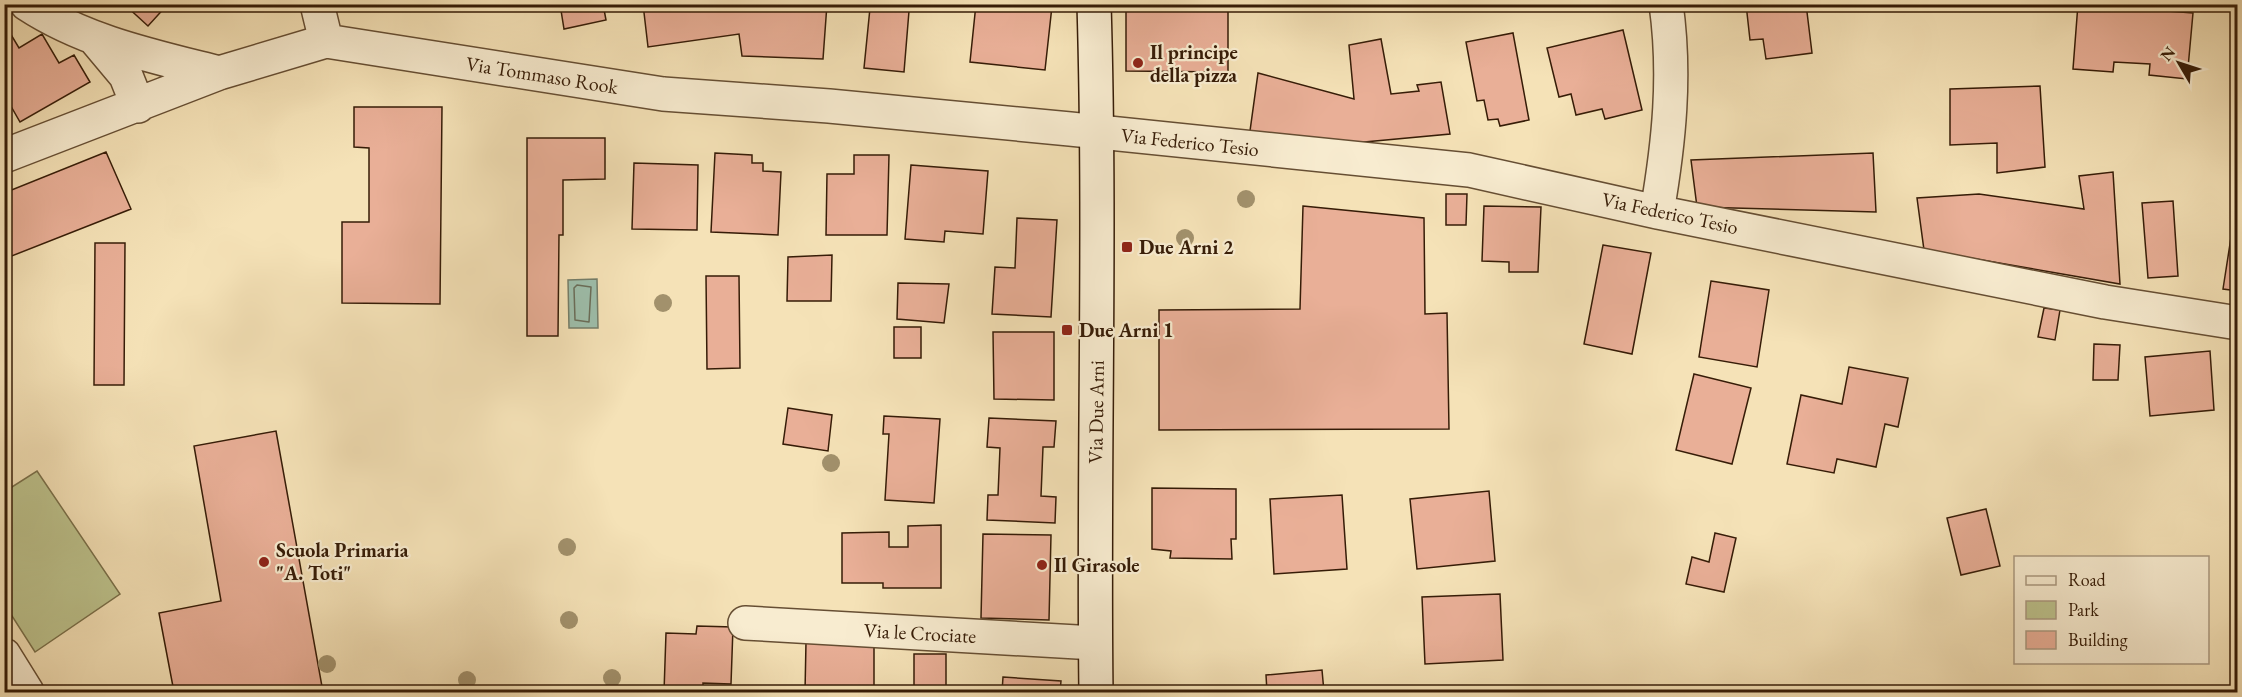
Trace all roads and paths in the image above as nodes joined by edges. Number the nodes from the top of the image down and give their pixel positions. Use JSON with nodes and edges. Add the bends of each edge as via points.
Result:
{"nodes":[{"id":1,"x":27,"y":4,"type":"edge"},
{"id":2,"x":317,"y":4,"type":"edge"},
{"id":3,"x":1094,"y":4,"type":"edge"},
{"id":4,"x":1666,"y":4,"type":"edge"},
{"id":5,"x":95,"y":39,"type":"junction"},
{"id":6,"x":326,"y":41,"type":"junction"},
{"id":7,"x":219,"y":73,"type":"junction"},
{"id":8,"x":138,"y":106,"type":"junction"},
{"id":9,"x":1099,"y":132,"type":"junction"},
{"id":10,"x":4,"y":156,"type":"edge"},
{"id":11,"x":1658,"y":212,"type":"junction"},
{"id":12,"x":2238,"y":323,"type":"edge"},
{"id":13,"x":745,"y":623,"type":"dead end"},
{"id":14,"x":1095,"y":643,"type":"junction"},
{"id":15,"x":4,"y":655,"type":"edge"},
{"id":16,"x":27,"y":693,"type":"edge"},
{"id":17,"x":1096,"y":693,"type":"edge"}],
"edges":[{"from":1,"to":5,"type":"street","via":[[63,27]]},
{"from":2,"to":6,"type":"street"},
{"from":3,"to":9,"type":"street","name":"Via Due Arni"},
{"from":4,"to":11,"type":"street","via":[[1672,85]]},
{"from":5,"to":7,"type":"street"},
{"from":5,"to":8,"type":"street","via":[[122,70]]},
{"from":6,"to":7,"type":"street","name":"Via Tommaso Rook"},
{"from":6,"to":9,"type":"street","name":"Via Tommaso Rook","via":[[663,94]]},
{"from":7,"to":8,"type":"street","name":"Via Tommaso Rook"},
{"from":8,"to":10,"type":"street","name":"Via Tommaso Rook"},
{"from":9,"to":11,"type":"street","name":"Via Federico Tesio","via":[[1469,170]]},
{"from":9,"to":14,"type":"street","name":"Via Due Arni"},
{"from":11,"to":12,"type":"street","name":"Via Federico Tesio","via":[[2105,302]]},
{"from":13,"to":14,"type":"street","name":"Via le Crociate"},
{"from":14,"to":17,"type":"street","name":"Via Due Arni"},
{"from":15,"to":16,"type":"street"}]}
